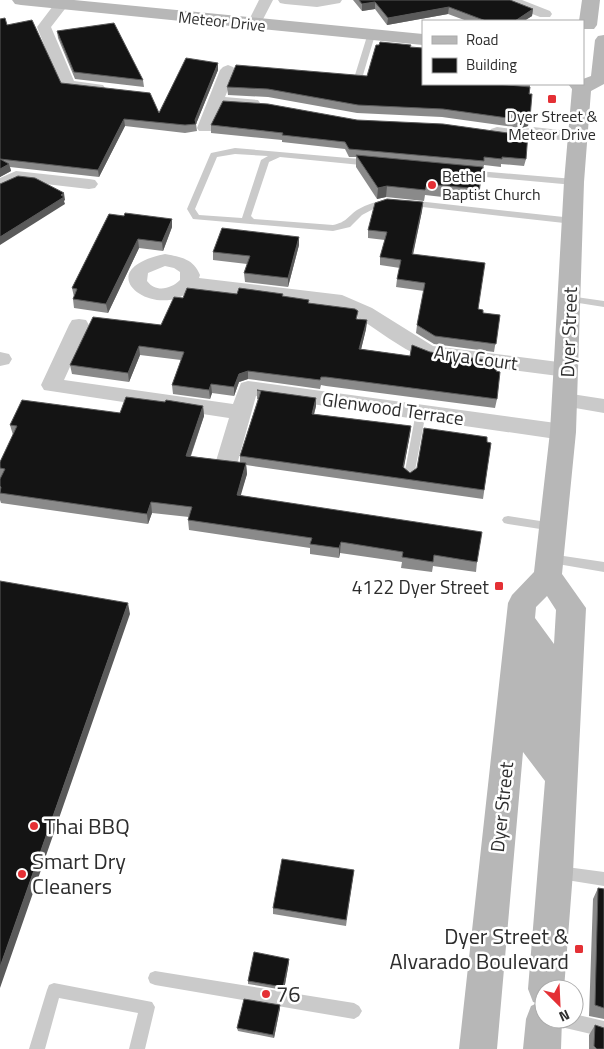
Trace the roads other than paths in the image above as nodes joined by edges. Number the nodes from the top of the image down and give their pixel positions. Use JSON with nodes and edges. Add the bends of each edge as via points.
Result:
{"nodes":[{"id":1,"x":21,"y":0,"type":"edge"},
{"id":2,"x":266,"y":0,"type":"edge"},
{"id":3,"x":285,"y":0,"type":"edge"},
{"id":4,"x":335,"y":0,"type":"edge"},
{"id":5,"x":509,"y":0,"type":"edge"},
{"id":6,"x":591,"y":0,"type":"edge"},
{"id":7,"x":61,"y":5,"type":"junction"},
{"id":8,"x":545,"y":14,"type":"dead end"},
{"id":9,"x":254,"y":24,"type":"junction"},
{"id":10,"x":586,"y":27,"type":"edge"},
{"id":11,"x":604,"y":34,"type":"edge"},
{"id":12,"x":371,"y":35,"type":"junction"},
{"id":13,"x":422,"y":40,"type":"edge"},
{"id":14,"x":603,"y":51,"type":"edge"},
{"id":15,"x":584,"y":55,"type":"edge"},
{"id":16,"x":228,"y":70,"type":"dead end"},
{"id":17,"x":359,"y":75,"type":"edge"},
{"id":18,"x":584,"y":85,"type":"edge"},
{"id":19,"x":580,"y":86,"type":"edge"},
{"id":20,"x":108,"y":89,"type":"edge"},
{"id":21,"x":216,"y":101,"type":"junction"},
{"id":22,"x":268,"y":104,"type":"edge"},
{"id":23,"x":205,"y":128,"type":"dead end"},
{"id":24,"x":477,"y":129,"type":"edge"},
{"id":25,"x":577,"y":142,"type":"junction"},
{"id":26,"x":279,"y":155,"type":"junction"},
{"id":27,"x":384,"y":164,"type":"edge"},
{"id":28,"x":460,"y":172,"type":"edge"},
{"id":29,"x":574,"y":182,"type":"junction"},
{"id":30,"x":89,"y":184,"type":"dead end"},
{"id":31,"x":0,"y":185,"type":"edge"},
{"id":32,"x":251,"y":221,"type":"junction"},
{"id":33,"x":572,"y":221,"type":"junction"},
{"id":34,"x":190,"y":283,"type":"dead end"},
{"id":35,"x":569,"y":299,"type":"junction"},
{"id":36,"x":604,"y":304,"type":"edge"},
{"id":37,"x":79,"y":325,"type":"dead end"},
{"id":38,"x":566,"y":370,"type":"junction"},
{"id":39,"x":565,"y":400,"type":"junction"},
{"id":40,"x":604,"y":406,"type":"edge"},
{"id":41,"x":241,"y":412,"type":"junction"},
{"id":42,"x":421,"y":412,"type":"junction"},
{"id":43,"x":563,"y":432,"type":"junction"},
{"id":44,"x":227,"y":461,"type":"edge"},
{"id":45,"x":409,"y":476,"type":"edge"},
{"id":46,"x":508,"y":520,"type":"dead end"},
{"id":47,"x":553,"y":527,"type":"junction"},
{"id":48,"x":549,"y":567,"type":"junction"},
{"id":49,"x":604,"y":567,"type":"edge"},
{"id":50,"x":520,"y":621,"type":"junction"},
{"id":51,"x":561,"y":777,"type":"junction"},
{"id":52,"x":556,"y":872,"type":"junction"},
{"id":53,"x":604,"y":879,"type":"edge"},
{"id":54,"x":155,"y":978,"type":"dead end"},
{"id":55,"x":547,"y":979,"type":"edge"},
{"id":56,"x":354,"y":1011,"type":"dead end"},
{"id":57,"x":584,"y":1024,"type":"edge"},
{"id":58,"x":543,"y":1029,"type":"edge"},
{"id":59,"x":604,"y":1029,"type":"edge"},
{"id":60,"x":37,"y":1049,"type":"edge"},
{"id":61,"x":137,"y":1049,"type":"edge"},
{"id":62,"x":478,"y":1049,"type":"edge"},
{"id":63,"x":542,"y":1049,"type":"edge"}],
"edges":[{"from":1,"to":7,"type":"main road","name":"Meteor Drive"},
{"from":2,"to":9,"type":"street"},
{"from":3,"to":4,"type":"street","via":[[317,3]]},
{"from":5,"to":8,"type":"street"},
{"from":6,"to":10,"type":"main road"},
{"from":7,"to":9,"type":"main road","name":"Meteor Drive"},
{"from":7,"to":20,"type":"street","via":[[44,27],[68,85]]},
{"from":9,"to":12,"type":"main road","name":"Meteor Drive"},
{"from":10,"to":11,"type":"main road"},
{"from":12,"to":13,"type":"main road","name":"Meteor Drive"},
{"from":12,"to":17,"type":"lane"},
{"from":14,"to":15,"type":"main road"},
{"from":14,"to":18,"type":"main road","name":"Dyer Street","via":[[600,79]]},
{"from":16,"to":21,"type":"street"},
{"from":19,"to":25,"type":"main road","name":"Dyer Street"},
{"from":21,"to":22,"type":"street"},
{"from":21,"to":23,"type":"street"},
{"from":24,"to":25,"type":"street","via":[[521,135],[532,142]]},
{"from":25,"to":29,"type":"main road","name":"Dyer Street"},
{"from":26,"to":27,"type":"lane"},
{"from":26,"to":32,"type":"lane","via":[[265,160],[246,217]]},
{"from":26,"to":32,"type":"lane","via":[[235,151],[214,155],[191,209],[196,217]]},
{"from":28,"to":29,"type":"lane"},
{"from":29,"to":33,"type":"main road","name":"Dyer Street"},
{"from":30,"to":31,"type":"street","via":[[16,176]]},
{"from":32,"to":33,"type":"lane","via":[[334,228],[347,225],[359,213],[378,204],[398,202]]},
{"from":33,"to":35,"type":"main road","name":"Dyer Street"},
{"from":34,"to":38,"type":"street","name":"Arya Court","via":[[342,301],[358,307],[410,343],[429,352]]},
{"from":35,"to":36,"type":"lane"},
{"from":35,"to":38,"type":"main road","name":"Dyer Street"},
{"from":37,"to":41,"type":"street","via":[[51,386]]},
{"from":38,"to":39,"type":"main road","name":"Dyer Street"},
{"from":39,"to":40,"type":"street"},
{"from":39,"to":43,"type":"main road","name":"Dyer Street"},
{"from":41,"to":42,"type":"street","name":"Glenwood Terrace","via":[[248,388]]},
{"from":41,"to":44,"type":"street","name":"Glenwood Terrace"},
{"from":42,"to":43,"type":"street","name":"Glenwood Terrace"},
{"from":42,"to":45,"type":"lane"},
{"from":43,"to":47,"type":"main road","name":"Dyer Street"},
{"from":46,"to":47,"type":"lane"},
{"from":47,"to":48,"type":"main road","name":"Dyer Street"},
{"from":48,"to":49,"type":"lane"},
{"from":48,"to":50,"type":"main road","name":"Dyer Street","via":[[522,603]]},
{"from":48,"to":51,"type":"main road","via":[[571,608]]},
{"from":50,"to":51,"type":"main road","via":[[540,646],[534,742]]},
{"from":50,"to":62,"type":"main road","name":"Dyer Street"},
{"from":51,"to":52,"type":"main road"},
{"from":52,"to":53,"type":"lane"},
{"from":52,"to":55,"type":"main road"},
{"from":54,"to":56,"type":"lane"},
{"from":57,"to":59,"type":"lane"},
{"from":58,"to":63,"type":"main road"},
{"from":60,"to":61,"type":"lane","via":[[54,990],[147,1007]]}]}
